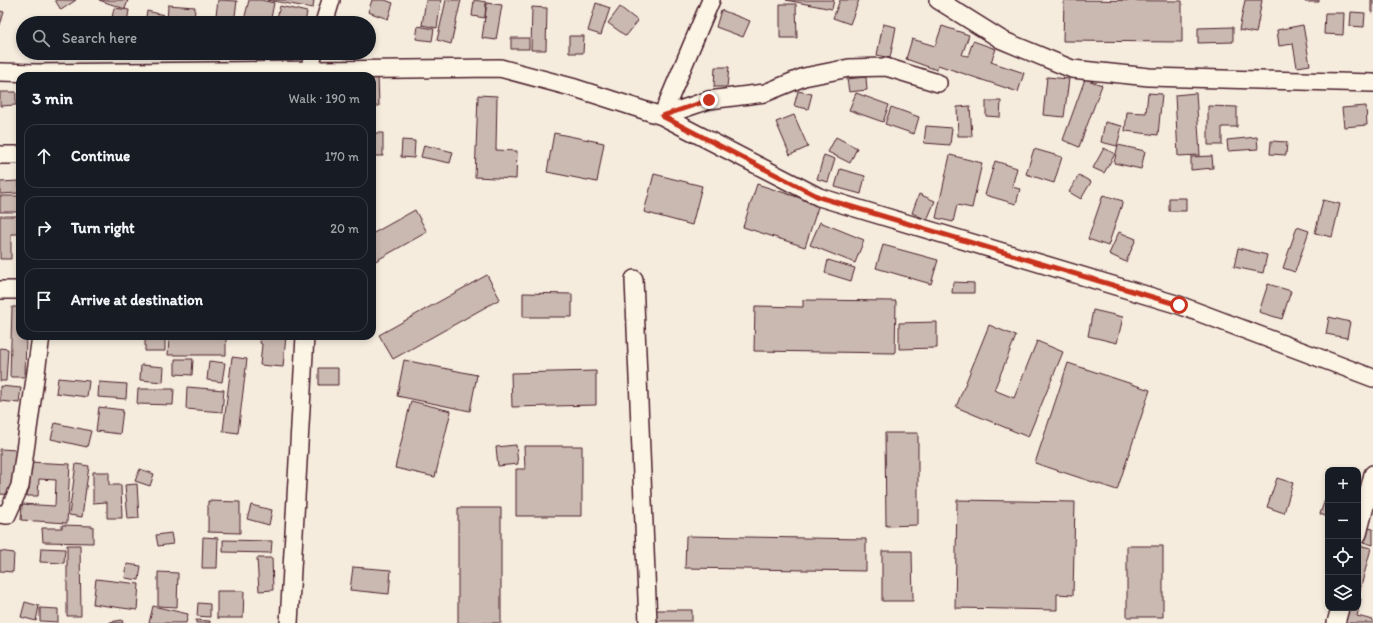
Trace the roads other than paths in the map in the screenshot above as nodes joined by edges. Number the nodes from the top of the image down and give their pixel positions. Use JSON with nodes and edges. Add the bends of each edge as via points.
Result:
{"nodes":[{"id":1,"x":331,"y":0,"type":"edge"},
{"id":2,"x":711,"y":0,"type":"edge"},
{"id":3,"x":938,"y":0,"type":"edge"},
{"id":4,"x":326,"y":16,"type":"edge"},
{"id":5,"x":312,"y":60,"type":"edge"},
{"id":6,"x":0,"y":72,"type":"edge"},
{"id":7,"x":16,"y":72,"type":"edge"},
{"id":8,"x":309,"y":72,"type":"edge"},
{"id":9,"x":347,"y":72,"type":"edge"},
{"id":10,"x":1373,"y":83,"type":"edge"},
{"id":11,"x":938,"y":84,"type":"dead end"},
{"id":12,"x":662,"y":116,"type":"junction"},
{"id":13,"x":0,"y":155,"type":"edge"},
{"id":14,"x":16,"y":155,"type":"edge"},
{"id":15,"x":634,"y":279,"type":"dead end"},
{"id":16,"x":0,"y":290,"type":"edge"},
{"id":17,"x":16,"y":290,"type":"edge"},
{"id":18,"x":40,"y":340,"type":"edge"},
{"id":19,"x":305,"y":340,"type":"edge"},
{"id":20,"x":1373,"y":378,"type":"edge"},
{"id":21,"x":1373,"y":474,"type":"edge"},
{"id":22,"x":0,"y":514,"type":"edge"},
{"id":23,"x":1361,"y":522,"type":"edge"},
{"id":24,"x":1339,"y":611,"type":"edge"},
{"id":25,"x":289,"y":623,"type":"edge"},
{"id":26,"x":648,"y":623,"type":"edge"},
{"id":27,"x":1336,"y":623,"type":"edge"}],
"edges":[{"from":1,"to":4,"type":"street"},
{"from":2,"to":12,"type":"street"},
{"from":3,"to":10,"type":"street","via":[[1002,40],[1072,69],[1149,77]]},
{"from":5,"to":8,"type":"street"},
{"from":6,"to":7,"type":"street"},
{"from":9,"to":12,"type":"street","via":[[500,68]]},
{"from":11,"to":12,"type":"street","via":[[886,67],[849,68],[804,77],[765,93],[709,100]]},
{"from":12,"to":20,"type":"street","via":[[819,197],[1179,305]]},
{"from":13,"to":14,"type":"street"},
{"from":15,"to":26,"type":"street"},
{"from":16,"to":17,"type":"street"},
{"from":18,"to":22,"type":"street","via":[[20,486],[7,514]]},
{"from":19,"to":25,"type":"street"},
{"from":21,"to":23,"type":"street"},
{"from":24,"to":27,"type":"street"}]}
